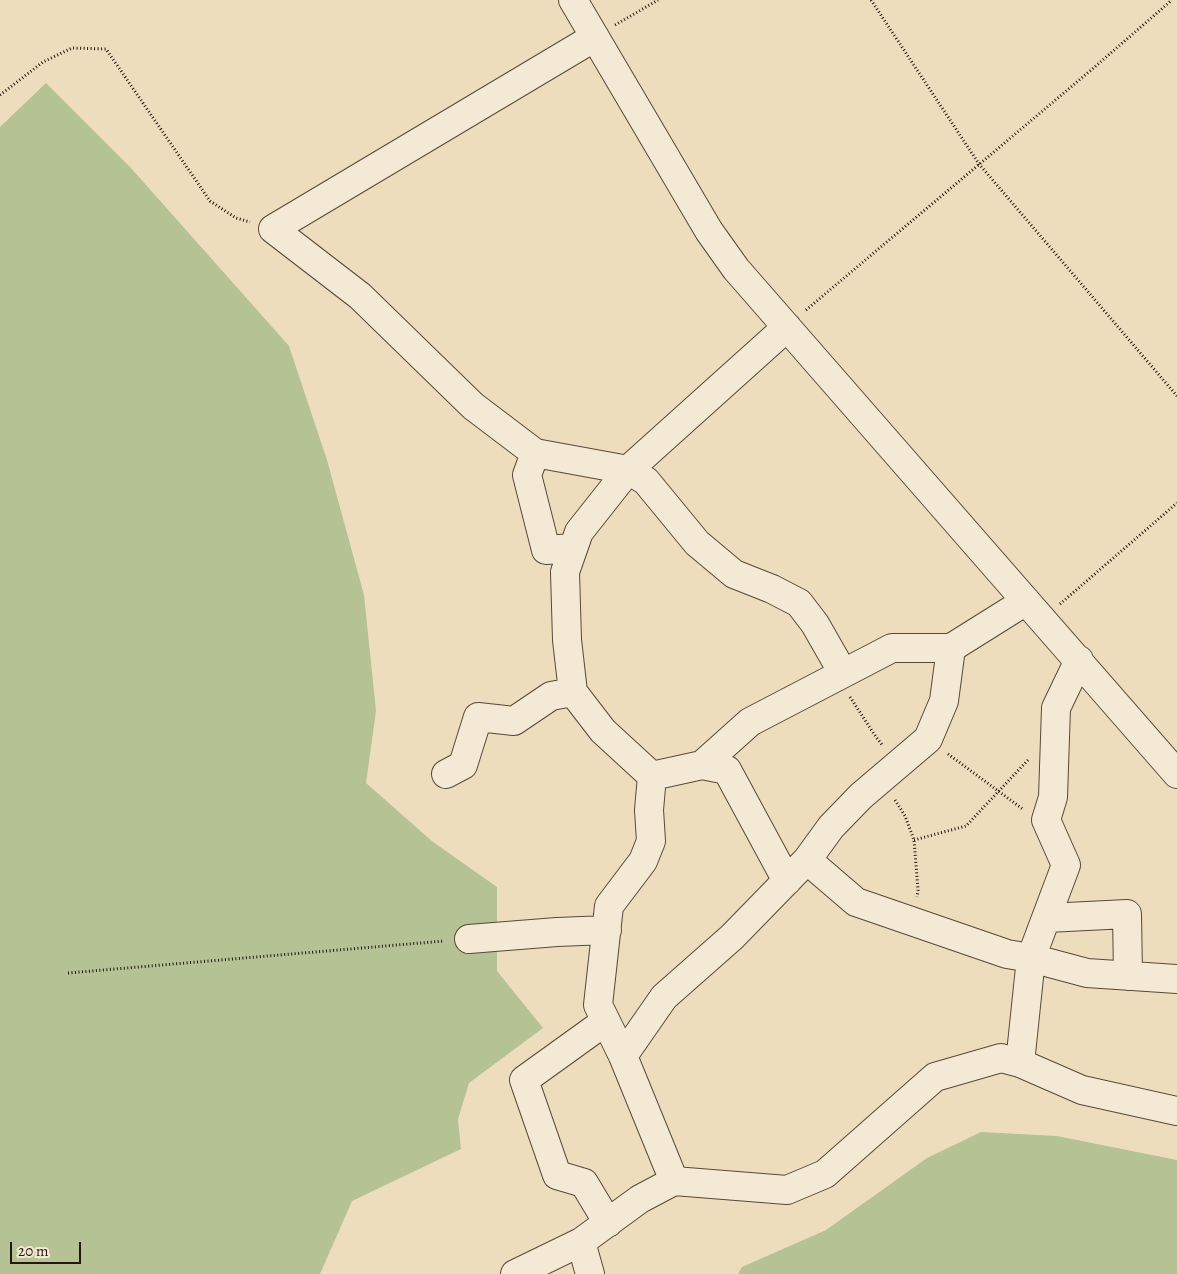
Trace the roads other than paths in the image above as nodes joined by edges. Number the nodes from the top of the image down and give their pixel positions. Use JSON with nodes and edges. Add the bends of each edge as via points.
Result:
{"nodes":[{"id":1,"x":573,"y":0,"type":"edge"},
{"id":2,"x":595,"y":37,"type":"junction"},
{"id":3,"x":786,"y":327,"type":"junction"},
{"id":4,"x":535,"y":453,"type":"junction"},
{"id":5,"x":628,"y":470,"type":"junction"},
{"id":6,"x":574,"y":548,"type":"junction"},
{"id":7,"x":1035,"y":610,"type":"junction"},
{"id":8,"x":951,"y":648,"type":"junction"},
{"id":9,"x":1079,"y":660,"type":"junction"},
{"id":10,"x":843,"y":673,"type":"junction"},
{"id":11,"x":573,"y":692,"type":"junction"},
{"id":12,"x":702,"y":765,"type":"junction"},
{"id":13,"x":446,"y":774,"type":"dead end"},
{"id":14,"x":1177,"y":774,"type":"edge"},
{"id":15,"x":652,"y":776,"type":"junction"},
{"id":16,"x":807,"y":860,"type":"junction"},
{"id":17,"x":787,"y":881,"type":"junction"},
{"id":18,"x":1047,"y":918,"type":"junction"},
{"id":19,"x":607,"y":930,"type":"junction"},
{"id":20,"x":469,"y":938,"type":"road end"},
{"id":21,"x":1031,"y":958,"type":"junction"},
{"id":22,"x":1128,"y":976,"type":"junction"},
{"id":23,"x":1177,"y":979,"type":"edge"},
{"id":24,"x":606,"y":1021,"type":"junction"},
{"id":25,"x":622,"y":1056,"type":"junction"},
{"id":26,"x":1020,"y":1063,"type":"junction"},
{"id":27,"x":1177,"y":1111,"type":"edge"},
{"id":28,"x":674,"y":1180,"type":"junction"},
{"id":29,"x":608,"y":1222,"type":"junction"},
{"id":30,"x":581,"y":1242,"type":"junction"},
{"id":31,"x":515,"y":1274,"type":"edge"},
{"id":32,"x":590,"y":1274,"type":"edge"}],
"edges":[{"from":1,"to":2,"type":"street"},
{"from":2,"to":3,"type":"street","via":[[710,232],[736,269]]},
{"from":2,"to":4,"type":"street","via":[[273,229],[360,296],[473,406]]},
{"from":3,"to":5,"type":"street"},
{"from":3,"to":7,"type":"street"},
{"from":4,"to":5,"type":"street"},
{"from":4,"to":6,"type":"street","via":[[528,475],[546,550]]},
{"from":5,"to":6,"type":"street","via":[[579,532]]},
{"from":5,"to":10,"type":"street","via":[[646,481],[697,543],[734,574],[800,603]]},
{"from":6,"to":11,"type":"street","via":[[565,572]]},
{"from":7,"to":8,"type":"street"},
{"from":7,"to":9,"type":"street"},
{"from":8,"to":10,"type":"street","via":[[892,648]]},
{"from":8,"to":16,"type":"street","via":[[944,701],[928,739],[861,796],[830,827]]},
{"from":9,"to":14,"type":"street"},
{"from":9,"to":18,"type":"street","via":[[1056,708],[1053,797],[1046,820],[1066,865]]},
{"from":10,"to":12,"type":"street","via":[[750,722]]},
{"from":11,"to":13,"type":"street","via":[[551,696],[514,721],[478,717],[463,765]]},
{"from":11,"to":15,"type":"street","via":[[603,731]]},
{"from":12,"to":15,"type":"street"},
{"from":12,"to":17,"type":"street","via":[[727,770]]},
{"from":15,"to":19,"type":"street","via":[[649,810],[652,841],[643,861],[609,906]]},
{"from":16,"to":17,"type":"street"},
{"from":16,"to":21,"type":"street","via":[[856,902],[1006,954]]},
{"from":17,"to":25,"type":"street","via":[[732,938],[664,997]]},
{"from":18,"to":21,"type":"street"},
{"from":18,"to":22,"type":"street","via":[[1127,914]]},
{"from":19,"to":20,"type":"street"},
{"from":19,"to":24,"type":"street","via":[[598,1005]]},
{"from":21,"to":22,"type":"street","via":[[1087,973]]},
{"from":21,"to":26,"type":"street"},
{"from":22,"to":23,"type":"street"},
{"from":24,"to":25,"type":"street"},
{"from":24,"to":29,"type":"street","via":[[524,1080],[557,1174],[584,1183]]},
{"from":25,"to":28,"type":"street"},
{"from":26,"to":27,"type":"street","via":[[1082,1090]]},
{"from":26,"to":28,"type":"street","via":[[1001,1058],[935,1077],[825,1174],[787,1190]]},
{"from":28,"to":29,"type":"street"},
{"from":29,"to":30,"type":"street"},
{"from":30,"to":31,"type":"street"},
{"from":30,"to":32,"type":"street"}]}
